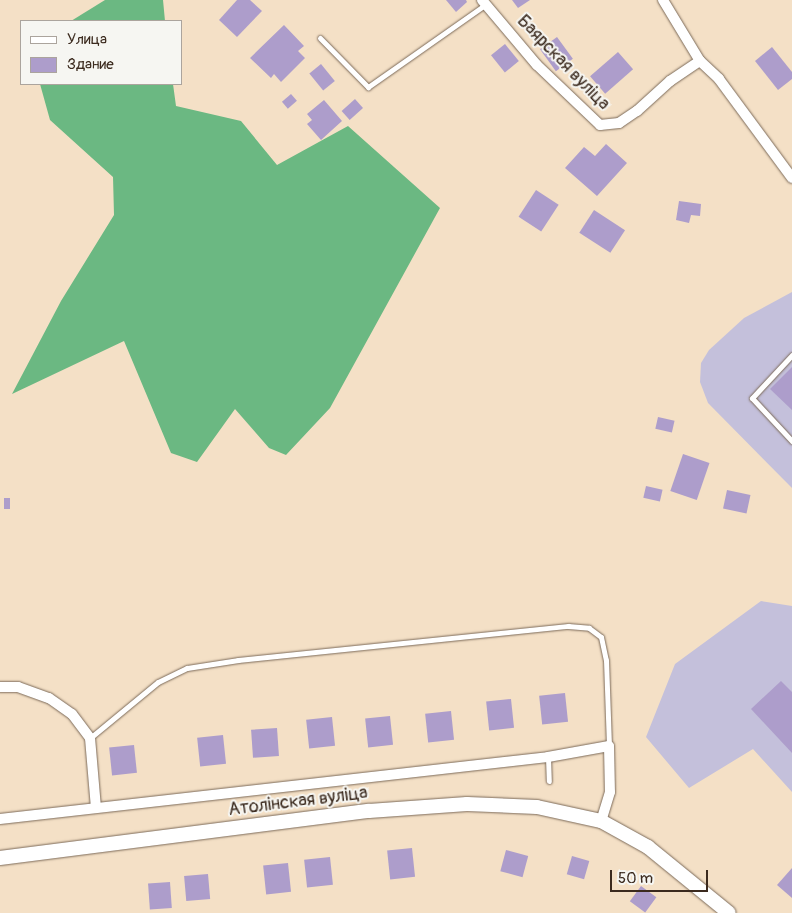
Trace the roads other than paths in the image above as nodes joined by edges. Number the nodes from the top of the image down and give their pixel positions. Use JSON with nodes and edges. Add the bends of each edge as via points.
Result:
{"nodes":[{"id":1,"x":663,"y":0,"type":"edge"},
{"id":2,"x":484,"y":2,"type":"edge"},
{"id":3,"x":320,"y":38,"type":"dead end"},
{"id":4,"x":700,"y":61,"type":"junction"},
{"id":5,"x":792,"y":178,"type":"edge"},
{"id":6,"x":792,"y":355,"type":"edge"},
{"id":7,"x":792,"y":441,"type":"edge"},
{"id":8,"x":0,"y":687,"type":"edge"},
{"id":9,"x":90,"y":738,"type":"junction"},
{"id":10,"x":609,"y":746,"type":"junction"},
{"id":11,"x":548,"y":757,"type":"junction"},
{"id":12,"x":549,"y":781,"type":"dead end"},
{"id":13,"x":96,"y":808,"type":"junction"},
{"id":14,"x":0,"y":819,"type":"edge"},
{"id":15,"x":601,"y":821,"type":"junction"},
{"id":16,"x":0,"y":858,"type":"edge"},
{"id":17,"x":729,"y":913,"type":"edge"}],
"edges":[{"from":1,"to":4,"type":"street"},
{"from":2,"to":3,"type":"lane","via":[[368,87]]},
{"from":2,"to":4,"type":"street","name":"Баярская вуліца","via":[[537,65],[600,126],[618,122],[637,111],[670,81]]},
{"from":4,"to":5,"type":"street","via":[[719,79]]},
{"from":6,"to":7,"type":"lane","via":[[752,398]]},
{"from":8,"to":9,"type":"street","via":[[18,687],[50,698],[72,714]]},
{"from":9,"to":10,"type":"lane","via":[[158,682],[187,668],[568,626],[589,628],[601,638],[606,660]]},
{"from":9,"to":13,"type":"street"},
{"from":10,"to":11,"type":"street","name":"Атолінская вуліца"},
{"from":10,"to":15,"type":"street","via":[[610,792]]},
{"from":11,"to":12,"type":"lane"},
{"from":11,"to":13,"type":"street","name":"Атолінская вуліца"},
{"from":13,"to":14,"type":"street","name":"Атолінская вуліца"},
{"from":15,"to":16,"type":"street","name":"Атолінская вуліца","via":[[537,806],[467,804],[369,811]]},
{"from":15,"to":17,"type":"street","name":"Атолінская вуліца","via":[[648,847]]}]}
